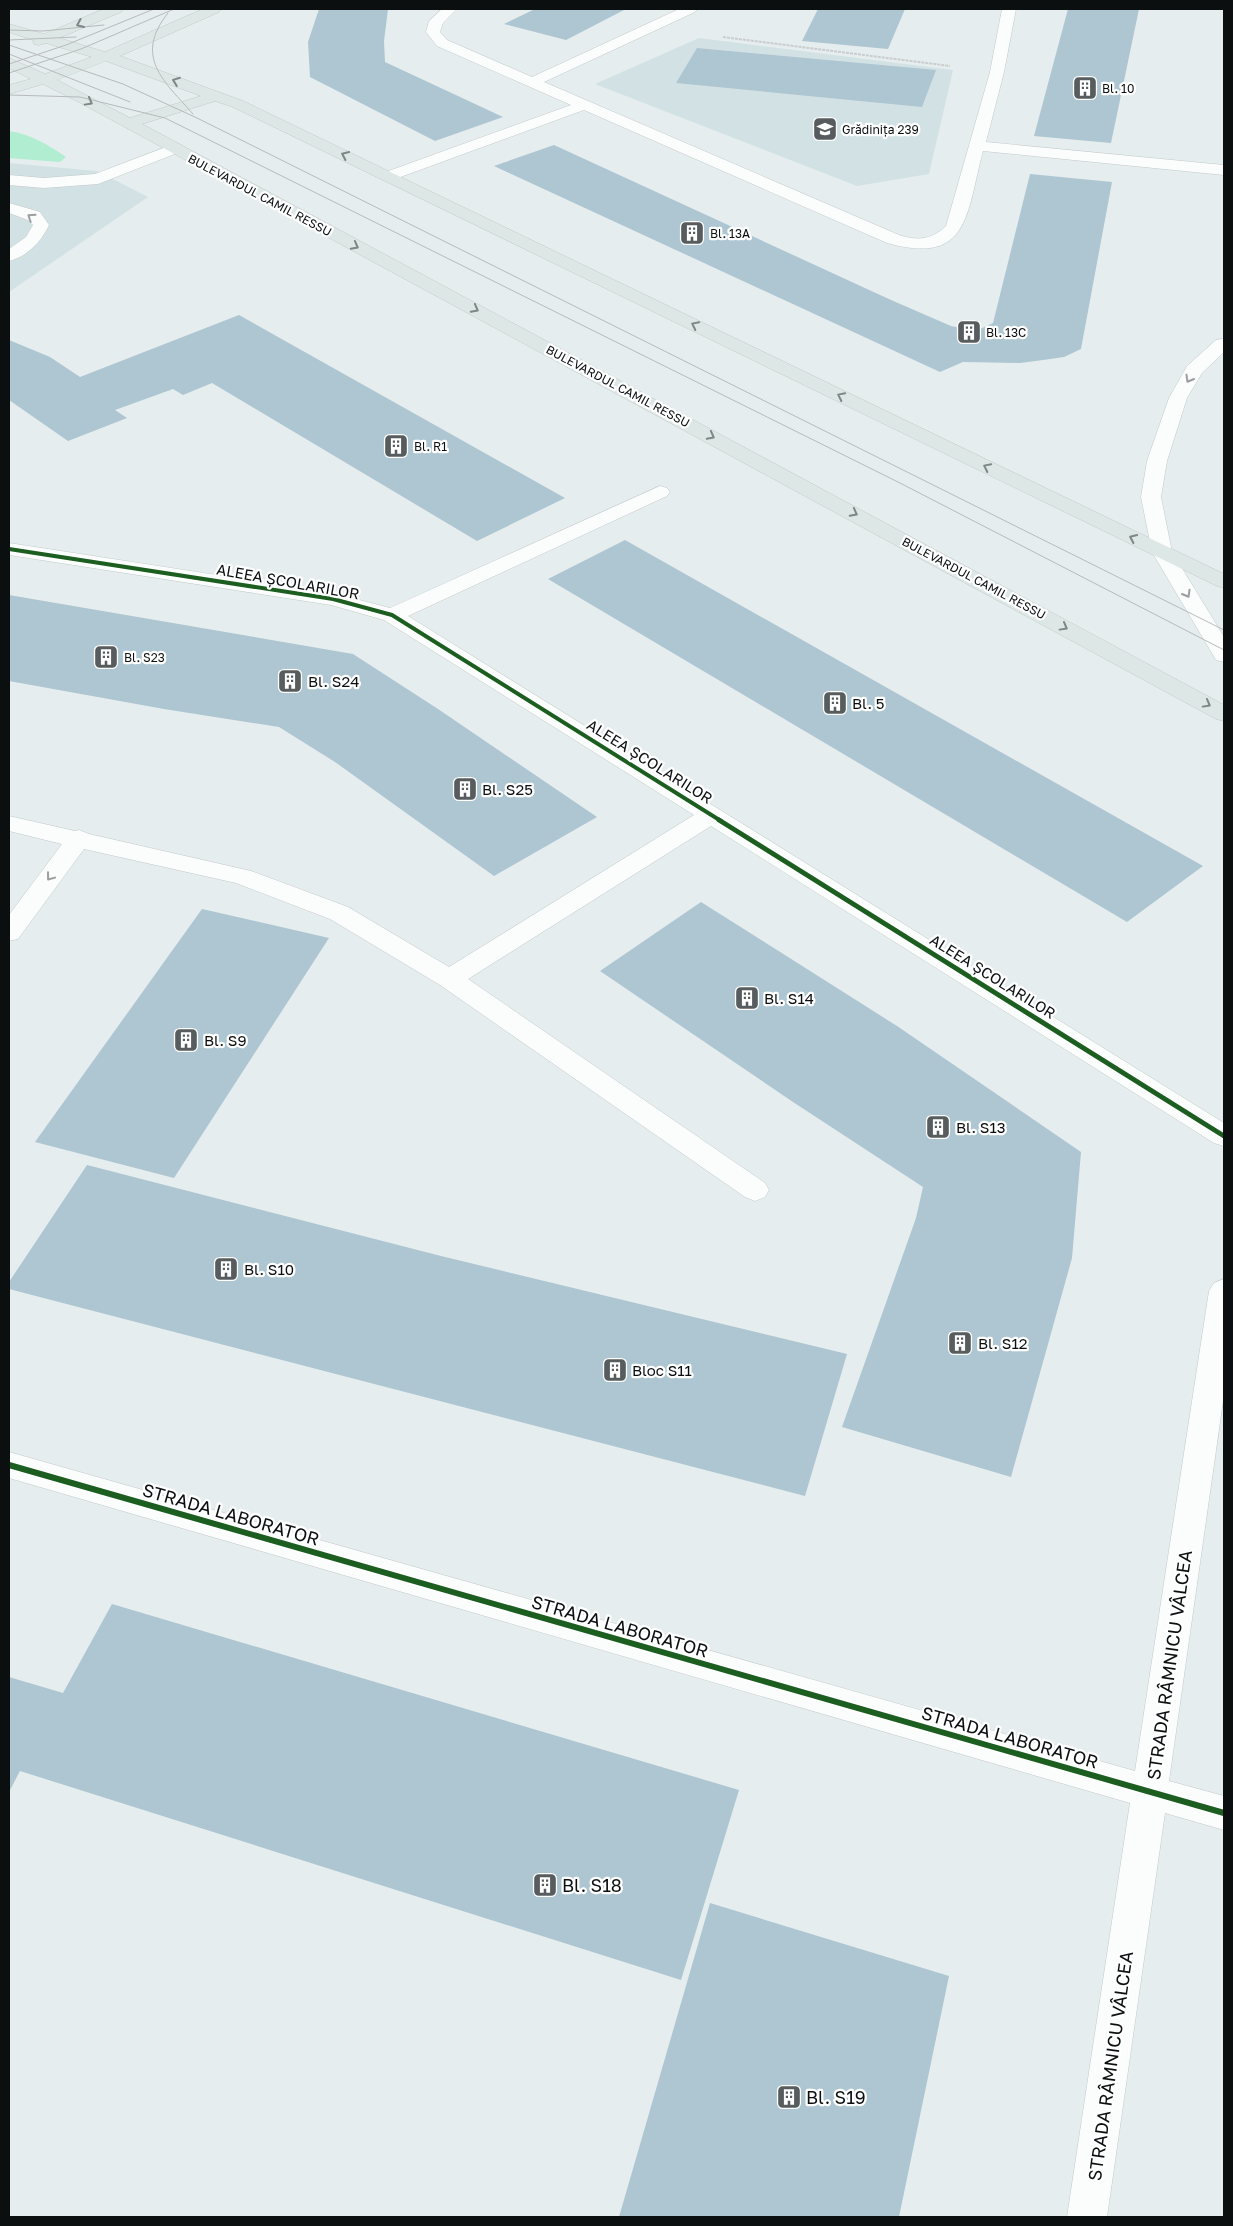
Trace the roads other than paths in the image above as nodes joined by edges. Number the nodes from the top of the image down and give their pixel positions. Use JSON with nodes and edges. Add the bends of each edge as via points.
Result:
{"nodes":[{"id":1,"x":116,"y":9,"type":"edge"},
{"id":2,"x":214,"y":9,"type":"edge"},
{"id":3,"x":450,"y":9,"type":"edge"},
{"id":4,"x":690,"y":9,"type":"edge"},
{"id":5,"x":1009,"y":9,"type":"edge"},
{"id":6,"x":179,"y":12,"type":"dead end"},
{"id":7,"x":196,"y":17,"type":"junction"},
{"id":8,"x":9,"y":28,"type":"edge"},
{"id":9,"x":44,"y":39,"type":"junction"},
{"id":10,"x":12,"y":53,"type":"edge"},
{"id":11,"x":108,"y":57,"type":"junction"},
{"id":12,"x":46,"y":80,"type":"junction"},
{"id":13,"x":532,"y":82,"type":"junction"},
{"id":14,"x":9,"y":90,"type":"edge"},
{"id":15,"x":216,"y":96,"type":"junction"},
{"id":16,"x":585,"y":105,"type":"junction"},
{"id":17,"x":128,"y":123,"type":"junction"},
{"id":18,"x":977,"y":146,"type":"junction"},
{"id":19,"x":174,"y":149,"type":"junction"},
{"id":20,"x":1224,"y":170,"type":"edge"},
{"id":21,"x":389,"y":176,"type":"junction"},
{"id":22,"x":9,"y":180,"type":"edge"},
{"id":23,"x":9,"y":208,"type":"edge"},
{"id":24,"x":9,"y":256,"type":"edge"},
{"id":25,"x":1224,"y":340,"type":"edge"},
{"id":26,"x":660,"y":492,"type":"dead end"},
{"id":27,"x":9,"y":549,"type":"edge"},
{"id":28,"x":1162,"y":552,"type":"junction"},
{"id":29,"x":1224,"y":582,"type":"edge"},
{"id":30,"x":392,"y":615,"type":"junction"},
{"id":31,"x":1224,"y":655,"type":"edge"},
{"id":32,"x":1224,"y":714,"type":"edge"},
{"id":33,"x":713,"y":814,"type":"junction"},
{"id":34,"x":9,"y":824,"type":"edge"},
{"id":35,"x":79,"y":838,"type":"junction"},
{"id":36,"x":9,"y":933,"type":"edge"},
{"id":37,"x":449,"y":979,"type":"junction"},
{"id":38,"x":1224,"y":1136,"type":"edge"},
{"id":39,"x":755,"y":1190,"type":"dead end"},
{"id":40,"x":1224,"y":1291,"type":"edge"},
{"id":41,"x":9,"y":1465,"type":"edge"},
{"id":42,"x":1150,"y":1791,"type":"junction"},
{"id":43,"x":1224,"y":1813,"type":"edge"},
{"id":44,"x":1087,"y":2217,"type":"edge"}],
"edges":[{"from":1,"to":9,"type":"main road","one_way":true},
{"from":2,"to":7,"type":"main road"},
{"from":3,"to":13,"type":"street","via":[[436,21],[433,32],[442,42]]},
{"from":4,"to":13,"type":"street"},
{"from":5,"to":18,"type":"street","via":[[997,72]]},
{"from":6,"to":7,"type":"main road"},
{"from":7,"to":11,"type":"main road"},
{"from":8,"to":9,"type":"main road"},
{"from":9,"to":10,"type":"main road"},
{"from":9,"to":11,"type":"main road"},
{"from":10,"to":12,"type":"main road","name":"BULEVARDUL CAMIL RESSU"},
{"from":11,"to":12,"type":"main road"},
{"from":15,"to":11,"type":"main road","one_way":true},
{"from":12,"to":14,"type":"main road"},
{"from":12,"to":17,"type":"main road","name":"BULEVARDUL CAMIL RESSU","one_way":true},
{"from":13,"to":16,"type":"street"},
{"from":15,"to":17,"type":"main road"},
{"from":21,"to":15,"type":"main road","one_way":true},
{"from":16,"to":18,"type":"street","via":[[913,245],[932,244],[945,238],[954,228]]},
{"from":16,"to":21,"type":"street"},
{"from":17,"to":19,"type":"main road","name":"BULEVARDUL CAMIL RESSU"},
{"from":18,"to":20,"type":"street"},
{"from":19,"to":22,"type":"street","via":[[98,179]]},
{"from":19,"to":32,"type":"main road","name":"BULEVARDUL CAMIL RESSU","one_way":true},
{"from":28,"to":21,"type":"main road","one_way":true},
{"from":24,"to":23,"type":"street","one_way":true,"via":[[26,247],[36,237],[41,225],[34,216]]},
{"from":25,"to":28,"type":"street","one_way":true,"via":[[1194,370],[1178,398],[1157,461],[1151,497]]},
{"from":26,"to":30,"type":"street"},
{"from":27,"to":30,"type":"street","name":"ALEEA ȘCOLARILOR","via":[[333,599]]},
{"from":28,"to":29,"type":"main road"},
{"from":28,"to":31,"type":"street","one_way":true},
{"from":30,"to":33,"type":"street","name":"ALEEA ȘCOLARILOR"},
{"from":33,"to":37,"type":"street"},
{"from":33,"to":38,"type":"street","name":"ALEEA ȘCOLARILOR"},
{"from":34,"to":35,"type":"street"},
{"from":35,"to":36,"type":"street","one_way":true},
{"from":35,"to":37,"type":"street","via":[[242,877],[340,912]]},
{"from":37,"to":39,"type":"street"},
{"from":40,"to":42,"type":"street","name":"STRADA RÂMNICU VÂLCEA"},
{"from":41,"to":42,"type":"street","name":"STRADA LABORATOR"},
{"from":42,"to":43,"type":"street","name":"STRADA LABORATOR"},
{"from":42,"to":44,"type":"street","name":"STRADA RÂMNICU VÂLCEA"}]}
